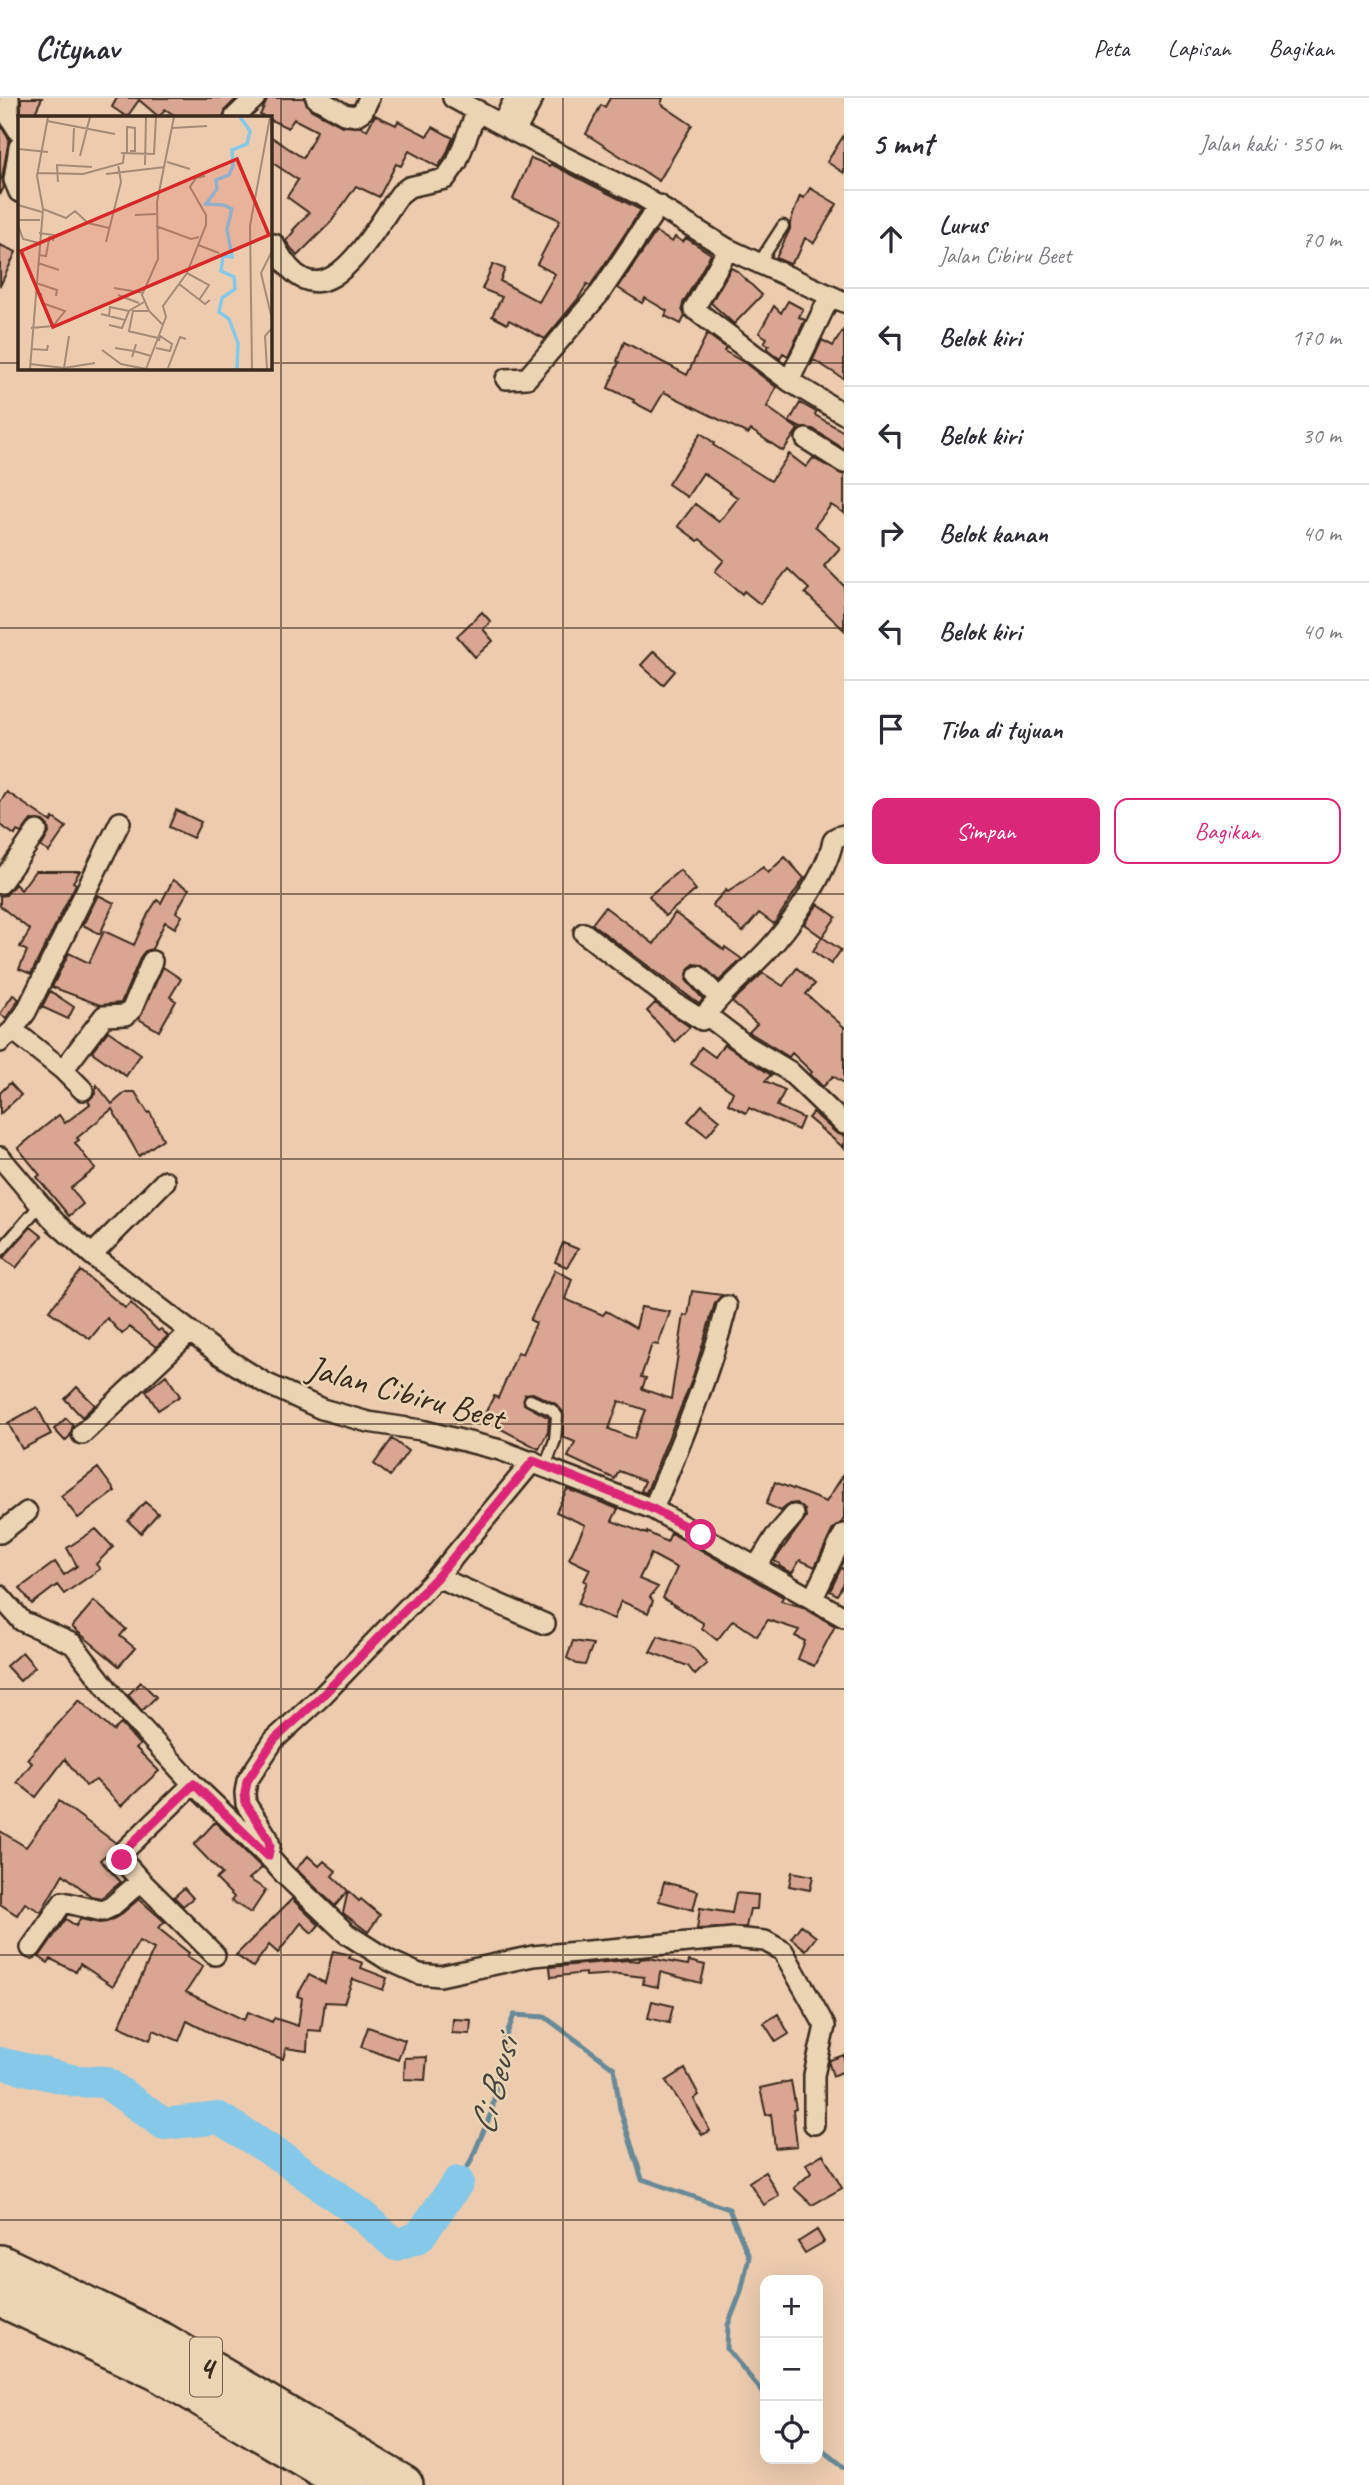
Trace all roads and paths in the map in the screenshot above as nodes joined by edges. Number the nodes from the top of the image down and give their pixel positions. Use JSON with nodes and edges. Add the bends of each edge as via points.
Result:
{"nodes":[{"id":1,"x":9,"y":98,"type":"edge"},
{"id":2,"x":255,"y":98,"type":"edge"},
{"id":3,"x":316,"y":98,"type":"edge"},
{"id":4,"x":369,"y":98,"type":"edge"},
{"id":5,"x":453,"y":98,"type":"edge"},
{"id":6,"x":515,"y":98,"type":"edge"},
{"id":7,"x":533,"y":98,"type":"edge"},
{"id":8,"x":477,"y":110,"type":"junction"},
{"id":9,"x":236,"y":116,"type":"edge"},
{"id":10,"x":508,"y":128,"type":"junction"},
{"id":11,"x":18,"y":130,"type":"edge"},
{"id":12,"x":18,"y":154,"type":"edge"},
{"id":13,"x":18,"y":190,"type":"edge"},
{"id":14,"x":659,"y":205,"type":"junction"},
{"id":15,"x":783,"y":226,"type":"dead end"},
{"id":16,"x":274,"y":244,"type":"dead end"},
{"id":17,"x":728,"y":249,"type":"junction"},
{"id":18,"x":759,"y":264,"type":"junction"},
{"id":19,"x":840,"y":301,"type":"edge"},
{"id":20,"x":506,"y":379,"type":"dead end"},
{"id":21,"x":789,"y":381,"type":"junction"},
{"id":22,"x":844,"y":414,"type":"edge"},
{"id":23,"x":807,"y":439,"type":"dead end"},
{"id":24,"x":844,"y":463,"type":"edge"},
{"id":25,"x":120,"y":822,"type":"dead end"},
{"id":26,"x":37,"y":831,"type":"dead end"},
{"id":27,"x":844,"y":835,"type":"edge"},
{"id":28,"x":0,"y":884,"type":"edge"},
{"id":29,"x":584,"y":933,"type":"dead end"},
{"id":30,"x":152,"y":961,"type":"dead end"},
{"id":31,"x":698,"y":976,"type":"dead end"},
{"id":32,"x":719,"y":998,"type":"junction"},
{"id":33,"x":705,"y":1014,"type":"junction"},
{"id":34,"x":6,"y":1036,"type":"edge"},
{"id":35,"x":63,"y":1070,"type":"junction"},
{"id":36,"x":83,"y":1090,"type":"dead end"},
{"id":37,"x":844,"y":1124,"type":"edge"},
{"id":38,"x":0,"y":1157,"type":"edge"},
{"id":39,"x":164,"y":1181,"type":"dead end"},
{"id":40,"x":40,"y":1205,"type":"junction"},
{"id":41,"x":1,"y":1250,"type":"edge"},
{"id":42,"x":92,"y":1255,"type":"junction"},
{"id":43,"x":727,"y":1306,"type":"dead end"},
{"id":44,"x":190,"y":1332,"type":"junction"},
{"id":45,"x":530,"y":1400,"type":"dead end"},
{"id":46,"x":82,"y":1434,"type":"dead end"},
{"id":47,"x":539,"y":1464,"type":"junction"},
{"id":48,"x":653,"y":1509,"type":"junction"},
{"id":49,"x":27,"y":1512,"type":"dead end"},
{"id":50,"x":794,"y":1515,"type":"dead end"},
{"id":51,"x":0,"y":1533,"type":"edge"},
{"id":52,"x":844,"y":1534,"type":"edge"},
{"id":53,"x":757,"y":1566,"type":"junction"},
{"id":54,"x":437,"y":1577,"type":"junction"},
{"id":55,"x":0,"y":1596,"type":"edge"},
{"id":56,"x":813,"y":1598,"type":"junction"},
{"id":57,"x":844,"y":1617,"type":"edge"},
{"id":58,"x":545,"y":1624,"type":"dead end"},
{"id":59,"x":194,"y":1784,"type":"junction"},
{"id":60,"x":268,"y":1856,"type":"junction"},
{"id":61,"x":141,"y":1881,"type":"junction"},
{"id":62,"x":31,"y":1948,"type":"dead end"},
{"id":63,"x":215,"y":1955,"type":"dead end"},
{"id":64,"x":814,"y":2124,"type":"dead end"},
{"id":65,"x":0,"y":2264,"type":"edge"},
{"id":66,"x":0,"y":2297,"type":"edge"},
{"id":67,"x":350,"y":2485,"type":"edge"},
{"id":68,"x":404,"y":2485,"type":"edge"}],
"edges":[{"from":1,"to":11,"type":"street","via":[[9,116]]},
{"from":2,"to":9,"type":"street"},
{"from":3,"to":4,"type":"street","via":[[355,116]]},
{"from":5,"to":8,"type":"street"},
{"from":6,"to":10,"type":"street"},
{"from":7,"to":10,"type":"street"},
{"from":8,"to":10,"type":"street"},
{"from":8,"to":16,"type":"street","via":[[457,162],[445,179],[409,187],[400,194],[347,267],[330,280],[315,284],[297,275],[285,265]]},
{"from":10,"to":14,"type":"street"},
{"from":12,"to":13,"type":"street","via":[[14,180]]},
{"from":14,"to":17,"type":"street"},
{"from":14,"to":20,"type":"street","via":[[600,293],[557,345],[527,377]]},
{"from":15,"to":18,"type":"lane"},
{"from":17,"to":18,"type":"street"},
{"from":17,"to":21,"type":"street","via":[[694,309]]},
{"from":18,"to":19,"type":"street"},
{"from":19,"to":21,"type":"street"},
{"from":21,"to":22,"type":"street"},
{"from":23,"to":24,"type":"street"},
{"from":25,"to":34,"type":"street","via":[[26,1012]]},
{"from":26,"to":28,"type":"street"},
{"from":27,"to":32,"type":"street","via":[[833,841],[822,874],[768,950]]},
{"from":29,"to":33,"type":"street","via":[[696,1017],[702,1020]]},
{"from":30,"to":35,"type":"street","via":[[132,1009],[126,1015],[104,1016]]},
{"from":31,"to":32,"type":"street"},
{"from":32,"to":33,"type":"street"},
{"from":33,"to":37,"type":"street","via":[[789,1072]]},
{"from":34,"to":35,"type":"street"},
{"from":35,"to":36,"type":"street"},
{"from":38,"to":40,"type":"street","name":"Jalan Cibiru Beet"},
{"from":39,"to":42,"type":"street"},
{"from":40,"to":41,"type":"lane"},
{"from":40,"to":42,"type":"street","name":"Jalan Cibiru Beet"},
{"from":42,"to":44,"type":"street","name":"Jalan Cibiru Beet"},
{"from":43,"to":48,"type":"street"},
{"from":44,"to":46,"type":"street"},
{"from":44,"to":47,"type":"street","name":"Jalan Cibiru Beet","via":[[265,1382],[322,1409],[473,1443]]},
{"from":45,"to":47,"type":"lane","via":[[557,1416],[555,1440]]},
{"from":47,"to":48,"type":"street","name":"Jalan Cibiru Beet"},
{"from":47,"to":54,"type":"street"},
{"from":48,"to":53,"type":"street","name":"Jalan Cibiru Beet"},
{"from":49,"to":51,"type":"street"},
{"from":50,"to":53,"type":"street"},
{"from":52,"to":56,"type":"street"},
{"from":53,"to":56,"type":"street","name":"Jalan Cibiru Beet"},
{"from":54,"to":58,"type":"street"},
{"from":54,"to":60,"type":"street","via":[[274,1740],[247,1781],[246,1804],[268,1838]]},
{"from":55,"to":59,"type":"street","via":[[22,1621],[73,1644],[116,1700]]},
{"from":56,"to":57,"type":"street","name":"Jalan Cibiru Beet"},
{"from":59,"to":60,"type":"street"},
{"from":59,"to":61,"type":"street","via":[[125,1850],[122,1860]]},
{"from":60,"to":64,"type":"street","via":[[347,1934],[419,1974],[440,1976],[533,1956],[733,1938],[765,1941],[783,1951],[825,2026],[814,2075]]},
{"from":61,"to":62,"type":"street","via":[[102,1911],[63,1902]]},
{"from":61,"to":63,"type":"street"},
{"from":65,"to":68,"type":"highway","number":"4","via":[[163,2342]]},
{"from":66,"to":67,"type":"highway","number":"4","via":[[157,2371]]}]}
